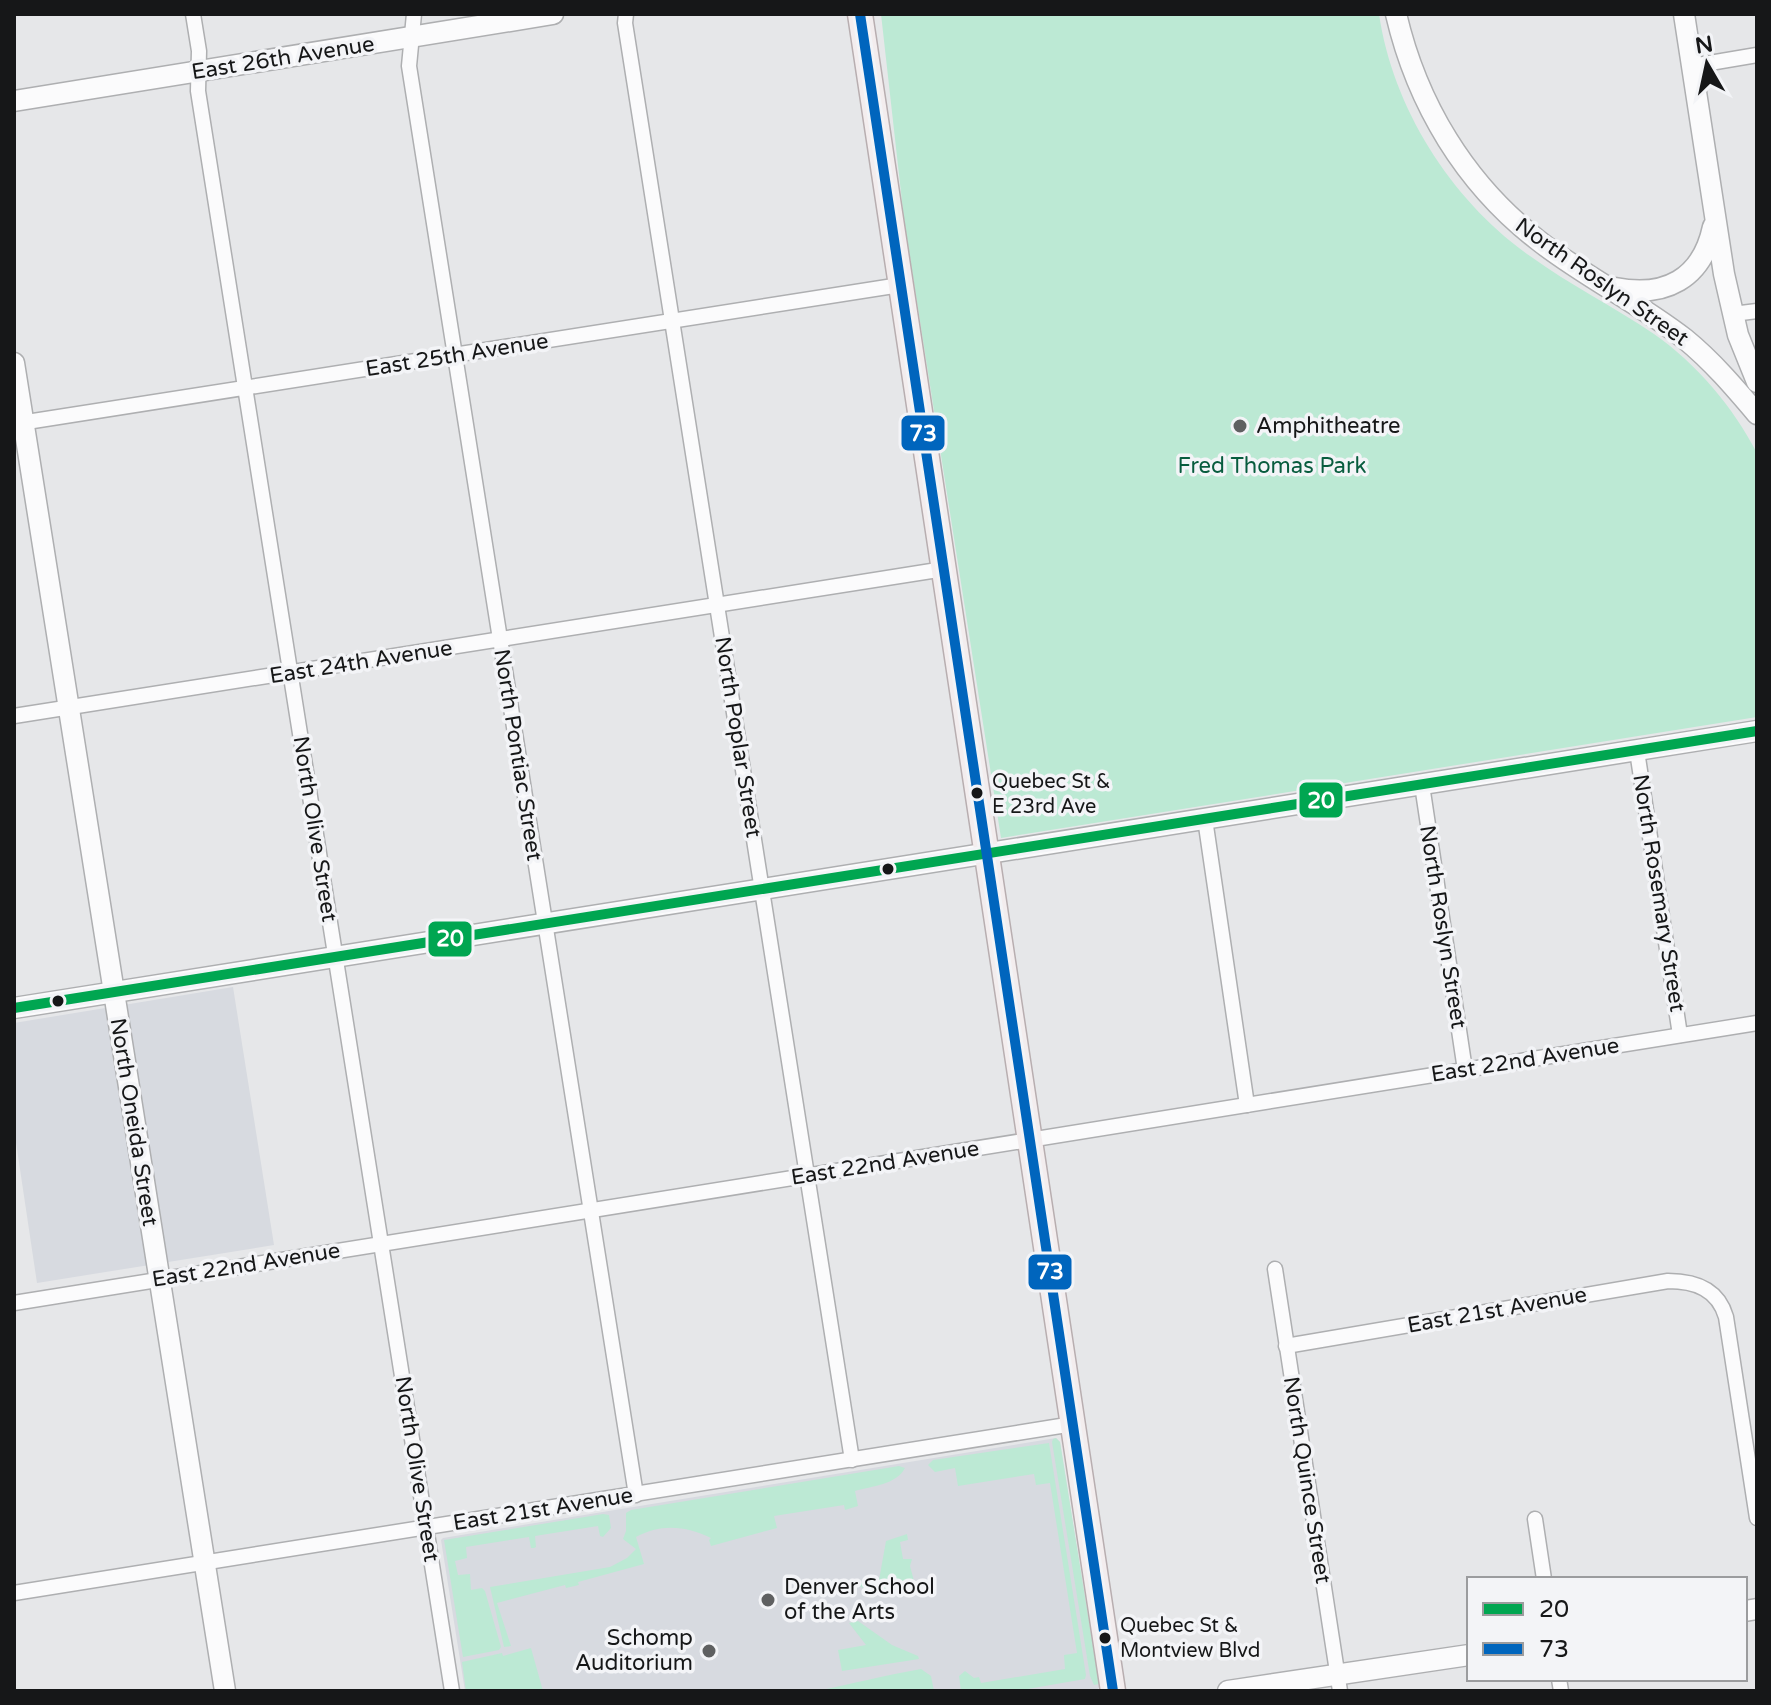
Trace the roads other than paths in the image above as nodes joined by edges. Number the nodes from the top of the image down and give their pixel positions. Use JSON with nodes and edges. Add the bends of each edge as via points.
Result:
{"nodes":[{"id":1,"x":193,"y":14,"type":"edge"},
{"id":2,"x":414,"y":14,"type":"edge"},
{"id":3,"x":553,"y":14,"type":"edge"},
{"id":4,"x":626,"y":14,"type":"edge"},
{"id":5,"x":860,"y":14,"type":"edge"},
{"id":6,"x":1396,"y":14,"type":"edge"},
{"id":7,"x":1684,"y":14,"type":"edge"},
{"id":8,"x":412,"y":37,"type":"junction"},
{"id":9,"x":1757,"y":55,"type":"edge"},
{"id":10,"x":1692,"y":66,"type":"junction"},
{"id":11,"x":198,"y":72,"type":"junction"},
{"id":12,"x":14,"y":101,"type":"edge"},
{"id":13,"x":1715,"y":219,"type":"junction"},
{"id":14,"x":900,"y":285,"type":"junction"},
{"id":15,"x":1607,"y":287,"type":"junction"},
{"id":16,"x":1757,"y":311,"type":"edge"},
{"id":17,"x":1733,"y":314,"type":"junction"},
{"id":18,"x":672,"y":321,"type":"junction"},
{"id":19,"x":453,"y":355,"type":"junction"},
{"id":20,"x":14,"y":363,"type":"edge"},
{"id":21,"x":1757,"y":382,"type":"edge"},
{"id":22,"x":246,"y":388,"type":"junction"},
{"id":23,"x":1757,"y":414,"type":"edge"},
{"id":24,"x":19,"y":424,"type":"edge"},
{"id":25,"x":944,"y":569,"type":"junction"},
{"id":26,"x":717,"y":605,"type":"junction"},
{"id":27,"x":499,"y":640,"type":"junction"},
{"id":28,"x":290,"y":673,"type":"junction"},
{"id":29,"x":69,"y":707,"type":"junction"},
{"id":30,"x":14,"y":716,"type":"edge"},
{"id":31,"x":1757,"y":731,"type":"edge"},
{"id":32,"x":1637,"y":751,"type":"junction"},
{"id":33,"x":1422,"y":785,"type":"junction"},
{"id":34,"x":1205,"y":819,"type":"junction"},
{"id":35,"x":986,"y":854,"type":"junction"},
{"id":36,"x":762,"y":889,"type":"junction"},
{"id":37,"x":545,"y":924,"type":"junction"},
{"id":38,"x":336,"y":957,"type":"junction"},
{"id":39,"x":114,"y":992,"type":"junction"},
{"id":40,"x":14,"y":1008,"type":"edge"},
{"id":41,"x":1757,"y":1023,"type":"edge"},
{"id":42,"x":1680,"y":1035,"type":"junction"},
{"id":43,"x":1465,"y":1070,"type":"junction"},
{"id":44,"x":1247,"y":1105,"type":"junction"},
{"id":45,"x":1030,"y":1140,"type":"junction"},
{"id":46,"x":807,"y":1176,"type":"junction"},
{"id":47,"x":590,"y":1211,"type":"junction"},
{"id":48,"x":381,"y":1244,"type":"junction"},
{"id":49,"x":1275,"y":1269,"type":"dead end"},
{"id":50,"x":159,"y":1279,"type":"junction"},
{"id":51,"x":14,"y":1303,"type":"edge"},
{"id":52,"x":1286,"y":1346,"type":"junction"},
{"id":53,"x":1073,"y":1424,"type":"junction"},
{"id":54,"x":852,"y":1460,"type":"junction"},
{"id":55,"x":636,"y":1495,"type":"junction"},
{"id":56,"x":1757,"y":1518,"type":"edge"},
{"id":57,"x":1535,"y":1519,"type":"dead end"},
{"id":58,"x":426,"y":1528,"type":"junction"},
{"id":59,"x":204,"y":1563,"type":"junction"},
{"id":60,"x":1544,"y":1577,"type":"edge"},
{"id":61,"x":14,"y":1593,"type":"edge"},
{"id":62,"x":1467,"y":1655,"type":"edge"},
{"id":63,"x":1338,"y":1683,"type":"edge"},
{"id":64,"x":225,"y":1691,"type":"edge"},
{"id":65,"x":452,"y":1691,"type":"edge"},
{"id":66,"x":1113,"y":1691,"type":"edge"},
{"id":67,"x":1228,"y":1691,"type":"edge"}],
"edges":[{"from":1,"to":11,"type":"street","name":"North Olive Street"},
{"from":2,"to":8,"type":"street","name":"North Pontiac Street"},
{"from":3,"to":8,"type":"street","name":"East 26th Avenue"},
{"from":4,"to":18,"type":"street","name":"North Poplar Street"},
{"from":5,"to":14,"type":"main road"},
{"from":6,"to":15,"type":"street","name":"North Roslyn Street","via":[[1427,106],[1477,183],[1539,242]]},
{"from":7,"to":10,"type":"street"},
{"from":8,"to":11,"type":"street","name":"East 26th Avenue"},
{"from":8,"to":19,"type":"street","name":"North Pontiac Street","via":[[409,66]]},
{"from":9,"to":10,"type":"street"},
{"from":10,"to":13,"type":"street"},
{"from":11,"to":12,"type":"street","name":"East 26th Avenue"},
{"from":11,"to":22,"type":"street","name":"North Olive Street"},
{"from":13,"to":15,"type":"street","via":[[1704,255],[1681,281],[1647,291]]},
{"from":13,"to":17,"type":"street"},
{"from":14,"to":18,"type":"street","name":"East 25th Avenue"},
{"from":14,"to":25,"type":"main road"},
{"from":15,"to":23,"type":"street","name":"North Roslyn Street","via":[[1686,340]]},
{"from":16,"to":17,"type":"street"},
{"from":17,"to":21,"type":"street"},
{"from":18,"to":19,"type":"street","name":"East 25th Avenue"},
{"from":18,"to":26,"type":"street","name":"North Poplar Street"},
{"from":19,"to":22,"type":"street","name":"East 25th Avenue"},
{"from":19,"to":27,"type":"street","name":"North Pontiac Street"},
{"from":20,"to":24,"type":"street","name":"North Oneida Street"},
{"from":22,"to":24,"type":"street","name":"East 25th Avenue"},
{"from":22,"to":28,"type":"street","name":"North Olive Street"},
{"from":24,"to":29,"type":"street","name":"North Oneida Street"},
{"from":25,"to":26,"type":"street","name":"East 24th Avenue"},
{"from":25,"to":35,"type":"main road"},
{"from":26,"to":27,"type":"street","name":"East 24th Avenue"},
{"from":26,"to":36,"type":"street","name":"North Poplar Street"},
{"from":27,"to":28,"type":"street","name":"East 24th Avenue"},
{"from":27,"to":37,"type":"street","name":"North Pontiac Street"},
{"from":28,"to":29,"type":"street","name":"East 24th Avenue"},
{"from":28,"to":38,"type":"street","name":"North Olive Street"},
{"from":29,"to":30,"type":"street","name":"East 24th Avenue"},
{"from":29,"to":39,"type":"street","name":"North Oneida Street"},
{"from":31,"to":32,"type":"street"},
{"from":32,"to":33,"type":"street"},
{"from":32,"to":42,"type":"street","name":"North Rosemary Street"},
{"from":33,"to":34,"type":"street"},
{"from":33,"to":43,"type":"street","name":"North Roslyn Street"},
{"from":34,"to":35,"type":"street"},
{"from":34,"to":44,"type":"street"},
{"from":35,"to":36,"type":"street"},
{"from":35,"to":45,"type":"main road"},
{"from":36,"to":37,"type":"street"},
{"from":36,"to":46,"type":"street","name":"North Poplar Street"},
{"from":37,"to":38,"type":"street"},
{"from":37,"to":47,"type":"street","name":"North Pontiac Street"},
{"from":38,"to":39,"type":"street"},
{"from":38,"to":48,"type":"street","name":"North Olive Street"},
{"from":39,"to":40,"type":"street"},
{"from":39,"to":50,"type":"street","name":"North Oneida Street"},
{"from":41,"to":42,"type":"street","name":"East 22nd Avenue"},
{"from":42,"to":43,"type":"street","name":"East 22nd Avenue"},
{"from":43,"to":44,"type":"street","name":"East 22nd Avenue"},
{"from":44,"to":45,"type":"street","name":"East 22nd Avenue"},
{"from":45,"to":46,"type":"street","name":"East 22nd Avenue"},
{"from":45,"to":53,"type":"main road"},
{"from":46,"to":47,"type":"street","name":"East 22nd Avenue"},
{"from":46,"to":54,"type":"street","name":"North Poplar Street"},
{"from":47,"to":48,"type":"street","name":"East 22nd Avenue"},
{"from":47,"to":55,"type":"street","name":"North Pontiac Street"},
{"from":48,"to":50,"type":"street","name":"East 22nd Avenue"},
{"from":48,"to":58,"type":"street","name":"North Olive Street"},
{"from":49,"to":52,"type":"street","name":"North Quince Street"},
{"from":50,"to":51,"type":"street","name":"East 22nd Avenue"},
{"from":50,"to":59,"type":"street","name":"North Oneida Street"},
{"from":52,"to":56,"type":"street","name":"East 21st Avenue","via":[[1668,1281],[1707,1289],[1726,1317]]},
{"from":52,"to":63,"type":"street","name":"North Quince Street"},
{"from":53,"to":54,"type":"street","name":"East 21st Avenue"},
{"from":53,"to":66,"type":"main road"},
{"from":54,"to":55,"type":"street","name":"East 21st Avenue"},
{"from":55,"to":58,"type":"street","name":"East 21st Avenue"},
{"from":57,"to":60,"type":"street"},
{"from":58,"to":59,"type":"street","name":"East 21st Avenue"},
{"from":58,"to":65,"type":"street","name":"North Olive Street"},
{"from":59,"to":61,"type":"street","name":"East 21st Avenue"},
{"from":59,"to":64,"type":"street","name":"North Oneida Street"},
{"from":62,"to":63,"type":"street"},
{"from":63,"to":67,"type":"street"}]}
